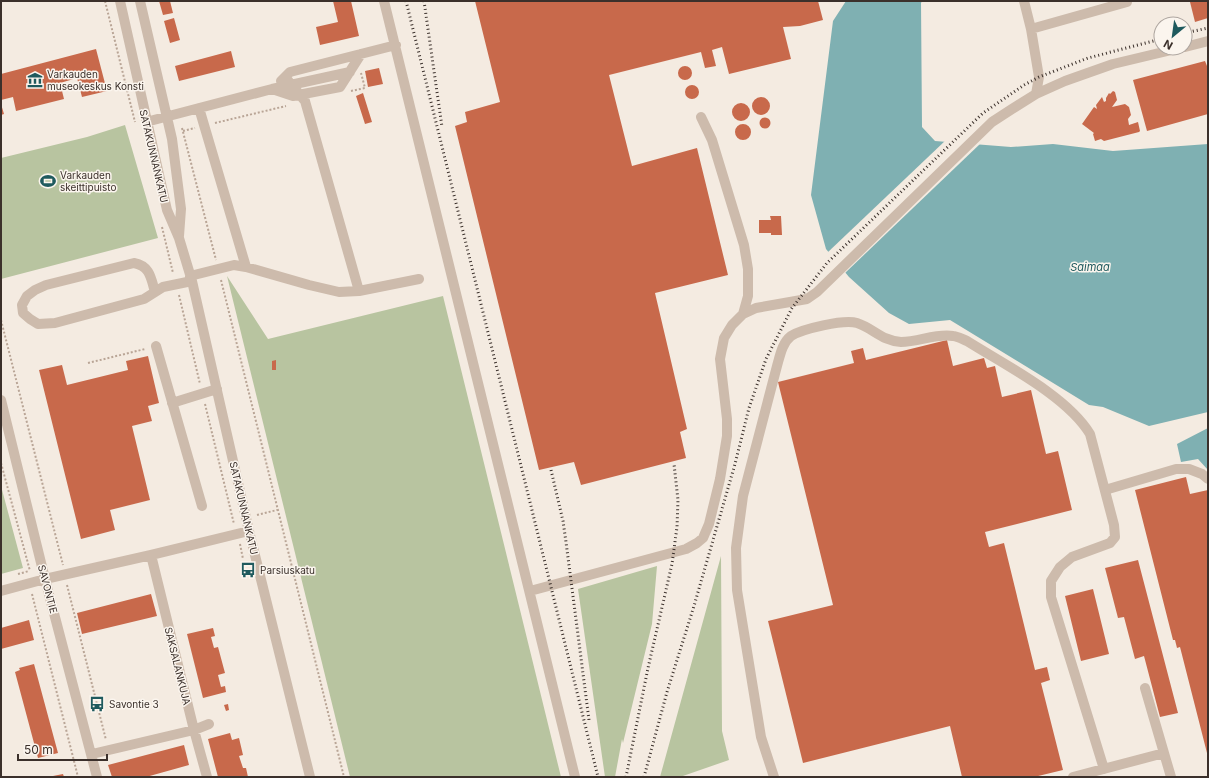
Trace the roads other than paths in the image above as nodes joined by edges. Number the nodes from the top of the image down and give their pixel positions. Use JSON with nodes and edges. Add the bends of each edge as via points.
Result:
{"nodes":[{"id":1,"x":120,"y":1,"type":"edge"},
{"id":2,"x":140,"y":1,"type":"edge"},
{"id":3,"x":384,"y":1,"type":"edge"},
{"id":4,"x":1024,"y":1,"type":"edge"},
{"id":5,"x":1127,"y":2,"type":"edge"},
{"id":6,"x":1031,"y":29,"type":"junction"},
{"id":7,"x":1208,"y":41,"type":"edge"},
{"id":8,"x":396,"y":45,"type":"junction"},
{"id":9,"x":1193,"y":45,"type":"edge"},
{"id":10,"x":361,"y":54,"type":"junction"},
{"id":11,"x":1153,"y":54,"type":"edge"},
{"id":12,"x":350,"y":72,"type":"junction"},
{"id":13,"x":289,"y":81,"type":"junction"},
{"id":14,"x":272,"y":89,"type":"junction"},
{"id":15,"x":1036,"y":94,"type":"junction"},
{"id":16,"x":303,"y":98,"type":"junction"},
{"id":17,"x":199,"y":108,"type":"junction"},
{"id":18,"x":168,"y":116,"type":"junction"},
{"id":19,"x":701,"y":117,"type":"dead end"},
{"id":20,"x":146,"y":122,"type":"junction"},
{"id":21,"x":179,"y":238,"type":"junction"},
{"id":22,"x":246,"y":267,"type":"junction"},
{"id":23,"x":191,"y":278,"type":"junction"},
{"id":24,"x":419,"y":279,"type":"dead end"},
{"id":25,"x":359,"y":291,"type":"junction"},
{"id":26,"x":155,"y":292,"type":"junction"},
{"id":27,"x":743,"y":314,"type":"junction"},
{"id":28,"x":156,"y":346,"type":"road end"},
{"id":29,"x":217,"y":389,"type":"junction"},
{"id":30,"x":1,"y":400,"type":"edge"},
{"id":31,"x":172,"y":403,"type":"junction"},
{"id":32,"x":1208,"y":479,"type":"edge"},
{"id":33,"x":1105,"y":490,"type":"junction"},
{"id":34,"x":202,"y":506,"type":"dead end"},
{"id":35,"x":249,"y":531,"type":"junction"},
{"id":36,"x":151,"y":555,"type":"junction"},
{"id":37,"x":45,"y":579,"type":"junction"},
{"id":38,"x":1,"y":591,"type":"edge"},
{"id":39,"x":530,"y":591,"type":"junction"},
{"id":40,"x":1145,"y":688,"type":"dead end"},
{"id":41,"x":210,"y":724,"type":"dead end"},
{"id":42,"x":194,"y":730,"type":"junction"},
{"id":43,"x":1164,"y":753,"type":"junction"},
{"id":44,"x":92,"y":754,"type":"junction"},
{"id":45,"x":1104,"y":769,"type":"junction"},
{"id":46,"x":771,"y":776,"type":"edge"},
{"id":47,"x":97,"y":777,"type":"edge"},
{"id":48,"x":207,"y":777,"type":"edge"},
{"id":49,"x":310,"y":777,"type":"edge"},
{"id":50,"x":575,"y":777,"type":"edge"},
{"id":51,"x":1073,"y":777,"type":"edge"},
{"id":52,"x":1171,"y":777,"type":"edge"}],
"edges":[{"from":1,"to":20,"type":"street","name":"SATAKUNNANKATU"},
{"from":2,"to":18,"type":"street","name":"SATAKUNNANKATU"},
{"from":3,"to":8,"type":"street"},
{"from":4,"to":6,"type":"street"},
{"from":5,"to":6,"type":"street"},
{"from":6,"to":15,"type":"street","via":[[1039,77]]},
{"from":7,"to":9,"type":"street"},
{"from":8,"to":10,"type":"street"},
{"from":8,"to":39,"type":"street"},
{"from":10,"to":12,"type":"street"},
{"from":10,"to":13,"type":"street","via":[[290,72]]},
{"from":11,"to":15,"type":"street","via":[[1113,64]]},
{"from":12,"to":13,"type":"street"},
{"from":12,"to":16,"type":"street","via":[[340,87]]},
{"from":13,"to":14,"type":"street"},
{"from":13,"to":16,"type":"street"},
{"from":14,"to":16,"type":"street"},
{"from":14,"to":17,"type":"street"},
{"from":15,"to":27,"type":"street","via":[[992,122],[817,292],[807,299],[756,308]]},
{"from":16,"to":25,"type":"street"},
{"from":17,"to":18,"type":"street"},
{"from":17,"to":22,"type":"street"},
{"from":18,"to":20,"type":"street"},
{"from":18,"to":21,"type":"street","name":"SATAKUNNANKATU","via":[[181,209]]},
{"from":19,"to":27,"type":"street","via":[[712,140],[744,245],[748,270],[748,296]]},
{"from":20,"to":21,"type":"street","name":"SATAKUNNANKATU","via":[[167,210]]},
{"from":21,"to":23,"type":"street","name":"SATAKUNNANKATU"},
{"from":22,"to":23,"type":"street","via":[[234,265],[218,268]]},
{"from":22,"to":25,"type":"street","via":[[339,292]]},
{"from":23,"to":26,"type":"street"},
{"from":23,"to":29,"type":"street","name":"SATAKUNNANKATU"},
{"from":24,"to":25,"type":"street"},
{"from":26,"to":26,"type":"street","via":[[146,269],[134,263],[34,290],[22,305],[23,313],[38,324],[55,323],[144,298]]},
{"from":27,"to":39,"type":"street","via":[[724,338],[720,359],[727,436],[720,479],[703,538],[686,550]]},
{"from":28,"to":31,"type":"street"},
{"from":29,"to":31,"type":"street"},
{"from":29,"to":35,"type":"street","name":"SATAKUNNANKATU"},
{"from":30,"to":37,"type":"street","name":"SAVONTIE"},
{"from":31,"to":34,"type":"street"},
{"from":32,"to":33,"type":"street","via":[[1189,469],[1176,469]]},
{"from":33,"to":45,"type":"street","via":[[1115,537],[1110,543],[1072,557],[1060,567],[1051,581],[1051,597]]},
{"from":33,"to":46,"type":"street","via":[[1090,434],[1083,424],[1041,387],[967,341],[943,335],[900,342],[883,338],[854,322],[841,322],[791,336],[783,347],[743,496],[736,548],[737,590],[761,737]]},
{"from":35,"to":36,"type":"street"},
{"from":35,"to":49,"type":"street","name":"SATAKUNNANKATU"},
{"from":36,"to":37,"type":"street"},
{"from":36,"to":42,"type":"street","name":"SAKSALANKUJA"},
{"from":37,"to":38,"type":"street"},
{"from":37,"to":44,"type":"street","name":"SAVONTIE"},
{"from":39,"to":50,"type":"street"},
{"from":40,"to":43,"type":"street"},
{"from":41,"to":42,"type":"street"},
{"from":42,"to":44,"type":"street"},
{"from":42,"to":48,"type":"street","name":"SAKSALANKUJA"},
{"from":43,"to":45,"type":"street"},
{"from":43,"to":52,"type":"street"},
{"from":44,"to":47,"type":"street","name":"SAVONTIE"},
{"from":45,"to":51,"type":"street"}]}
